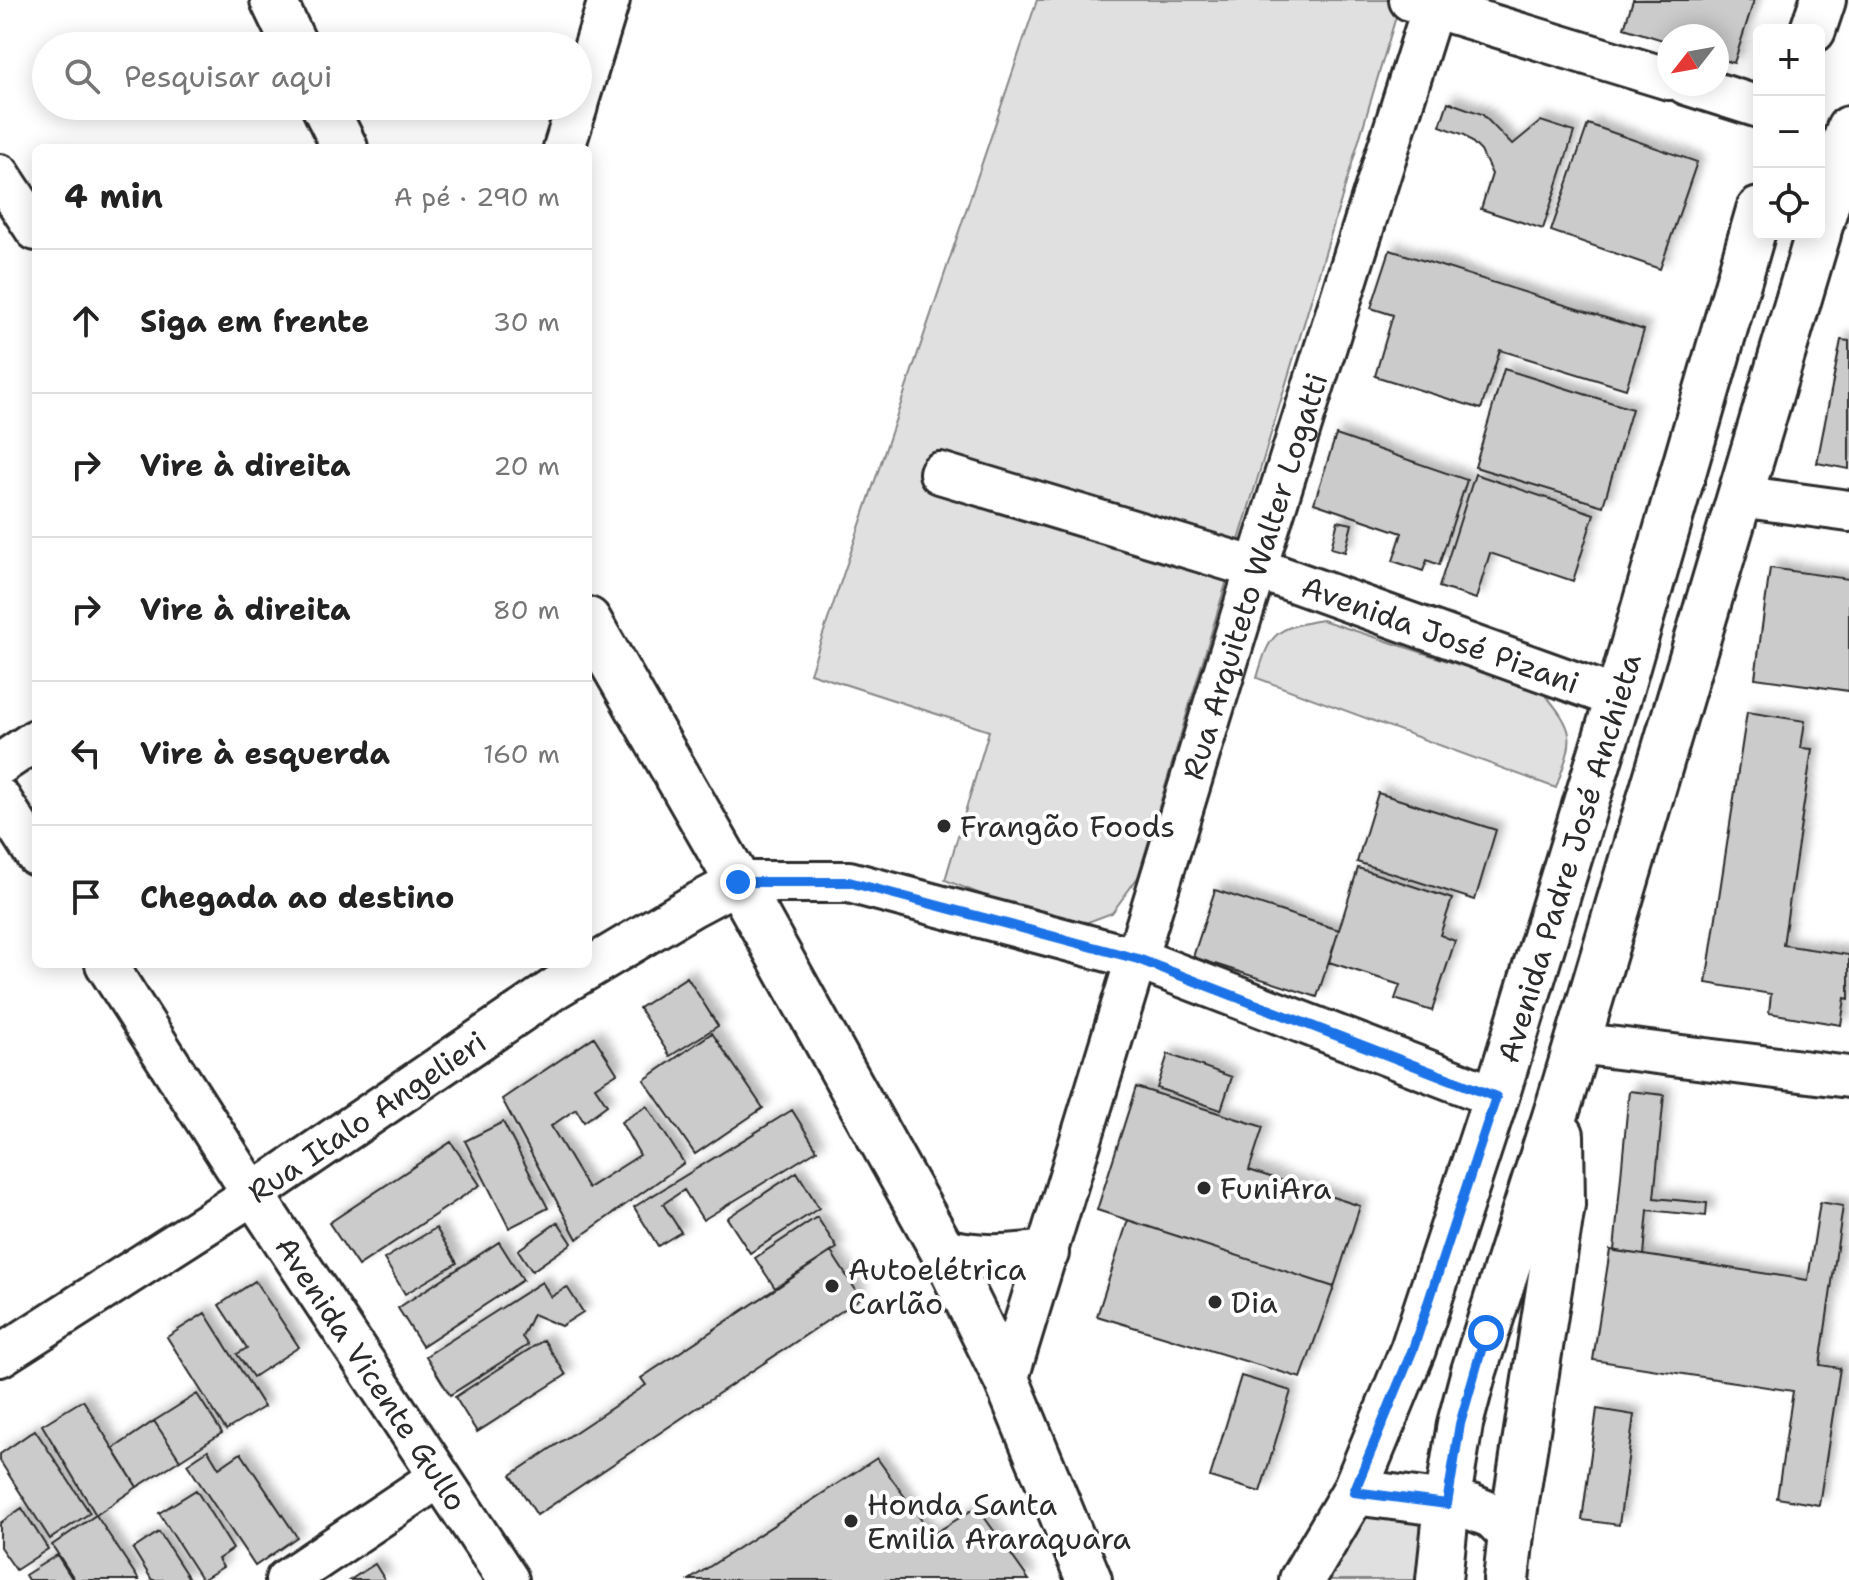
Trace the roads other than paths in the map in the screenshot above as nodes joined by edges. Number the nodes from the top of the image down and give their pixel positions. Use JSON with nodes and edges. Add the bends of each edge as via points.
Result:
{"nodes":[{"id":1,"x":273,"y":0,"type":"edge"},
{"id":2,"x":609,"y":0,"type":"edge"},
{"id":3,"x":1823,"y":0,"type":"edge"},
{"id":4,"x":1426,"y":2,"type":"edge"},
{"id":5,"x":1815,"y":24,"type":"edge"},
{"id":6,"x":288,"y":32,"type":"edge"},
{"id":7,"x":592,"y":55,"type":"edge"},
{"id":8,"x":1657,"y":75,"type":"edge"},
{"id":9,"x":1724,"y":96,"type":"edge"},
{"id":10,"x":1753,"y":105,"type":"edge"},
{"id":11,"x":331,"y":120,"type":"edge"},
{"id":12,"x":572,"y":120,"type":"edge"},
{"id":13,"x":1849,"y":129,"type":"edge"},
{"id":14,"x":343,"y":144,"type":"edge"},
{"id":15,"x":565,"y":144,"type":"edge"},
{"id":16,"x":0,"y":175,"type":"edge"},
{"id":17,"x":1825,"y":209,"type":"edge"},
{"id":18,"x":32,"y":224,"type":"edge"},
{"id":19,"x":1753,"y":231,"type":"edge"},
{"id":20,"x":1816,"y":240,"type":"edge"},
{"id":21,"x":940,"y":473,"type":"dead end"},
{"id":22,"x":1739,"y":496,"type":"junction"},
{"id":23,"x":1849,"y":511,"type":"edge"},
{"id":24,"x":1256,"y":568,"type":"junction"},
{"id":25,"x":592,"y":627,"type":"edge"},
{"id":26,"x":1618,"y":698,"type":"junction"},
{"id":27,"x":32,"y":743,"type":"edge"},
{"id":28,"x":0,"y":764,"type":"edge"},
{"id":29,"x":0,"y":799,"type":"edge"},
{"id":30,"x":32,"y":849,"type":"edge"},
{"id":31,"x":738,"y":882,"type":"junction"},
{"id":32,"x":592,"y":955,"type":"edge"},
{"id":33,"x":1138,"y":959,"type":"junction"},
{"id":34,"x":109,"y":968,"type":"edge"},
{"id":35,"x":549,"y":976,"type":"edge"},
{"id":36,"x":1577,"y":1043,"type":"junction"},
{"id":37,"x":1849,"y":1077,"type":"edge"},
{"id":38,"x":1496,"y":1097,"type":"junction"},
{"id":39,"x":1561,"y":1098,"type":"junction"},
{"id":40,"x":253,"y":1194,"type":"junction"},
{"id":41,"x":943,"y":1251,"type":"junction"},
{"id":42,"x":1046,"y":1253,"type":"junction"},
{"id":43,"x":0,"y":1356,"type":"edge"},
{"id":44,"x":1007,"y":1381,"type":"junction"},
{"id":45,"x":439,"y":1477,"type":"junction"},
{"id":46,"x":1354,"y":1492,"type":"junction"},
{"id":47,"x":1447,"y":1504,"type":"junction"},
{"id":48,"x":1511,"y":1534,"type":"junction"},
{"id":49,"x":1071,"y":1535,"type":"junction"},
{"id":50,"x":286,"y":1580,"type":"edge"},
{"id":51,"x":508,"y":1580,"type":"edge"},
{"id":52,"x":1089,"y":1580,"type":"edge"},
{"id":53,"x":1101,"y":1580,"type":"edge"},
{"id":54,"x":1302,"y":1580,"type":"edge"},
{"id":55,"x":1439,"y":1580,"type":"edge"},
{"id":56,"x":1506,"y":1580,"type":"edge"}],
"edges":[{"from":1,"to":6,"type":"main road"},
{"from":2,"to":7,"type":"street"},
{"from":3,"to":5,"type":"main road"},
{"from":4,"to":8,"type":"street"},
{"from":4,"to":24,"type":"street","name":"Rua Arquiteto Walter Logatti"},
{"from":9,"to":10,"type":"street"},
{"from":11,"to":14,"type":"main road"},
{"from":12,"to":15,"type":"street"},
{"from":13,"to":17,"type":"main road","name":"Avenida Padre José Anchieta"},
{"from":16,"to":18,"type":"street"},
{"from":19,"to":26,"type":"main road","name":"Avenida Padre José Anchieta"},
{"from":20,"to":22,"type":"main road","name":"Avenida Padre José Anchieta"},
{"from":21,"to":24,"type":"street","name":"Avenida José Pizani"},
{"from":22,"to":23,"type":"street"},
{"from":22,"to":36,"type":"main road","name":"Avenida Padre José Anchieta"},
{"from":24,"to":26,"type":"street","name":"Avenida José Pizani"},
{"from":24,"to":33,"type":"street","name":"Rua Arquiteto Walter Logatti"},
{"from":25,"to":31,"type":"main road"},
{"from":26,"to":38,"type":"main road","name":"Avenida Padre José Anchieta"},
{"from":27,"to":28,"type":"street"},
{"from":29,"to":30,"type":"street"},
{"from":31,"to":32,"type":"street","name":"Rua Italo Angelieri"},
{"from":31,"to":33,"type":"street","via":[[849,882]]},
{"from":31,"to":41,"type":"main road"},
{"from":33,"to":38,"type":"street"},
{"from":33,"to":42,"type":"street","name":"Rua Arquiteto Walter Logatti"},
{"from":34,"to":40,"type":"street","name":"Avenida Vicente Gullo"},
{"from":35,"to":40,"type":"street","name":"Rua Italo Angelieri"},
{"from":36,"to":37,"type":"street"},
{"from":36,"to":39,"type":"main road","name":"Avenida Padre José Anchieta"},
{"from":38,"to":46,"type":"main road","name":"Avenida Padre José Anchieta","via":[[1413,1349]]},
{"from":39,"to":47,"type":"main road","name":"Avenida Padre José Anchieta","via":[[1474,1371]]},
{"from":39,"to":48,"type":"main road","via":[[1562,1205]]},
{"from":40,"to":43,"type":"street","name":"Rua Italo Angelieri"},
{"from":40,"to":45,"type":"street","name":"Avenida Vicente Gullo"},
{"from":41,"to":42,"type":"main road","via":[[978,1259]]},
{"from":41,"to":44,"type":"main road"},
{"from":42,"to":44,"type":"street","name":"Rua Arquiteto Walter Logatti"},
{"from":44,"to":49,"type":"main road"},
{"from":45,"to":50,"type":"street"},
{"from":45,"to":51,"type":"street","name":"Avenida Vicente Gullo"},
{"from":46,"to":47,"type":"main road"},
{"from":46,"to":54,"type":"main road","name":"Avenida Padre José Anchieta"},
{"from":47,"to":48,"type":"main road","via":[[1493,1516]]},
{"from":47,"to":55,"type":"main road","name":"Avenida Padre José Anchieta"},
{"from":48,"to":56,"type":"main road"},
{"from":49,"to":52,"type":"main road"},
{"from":49,"to":53,"type":"main road"}]}
